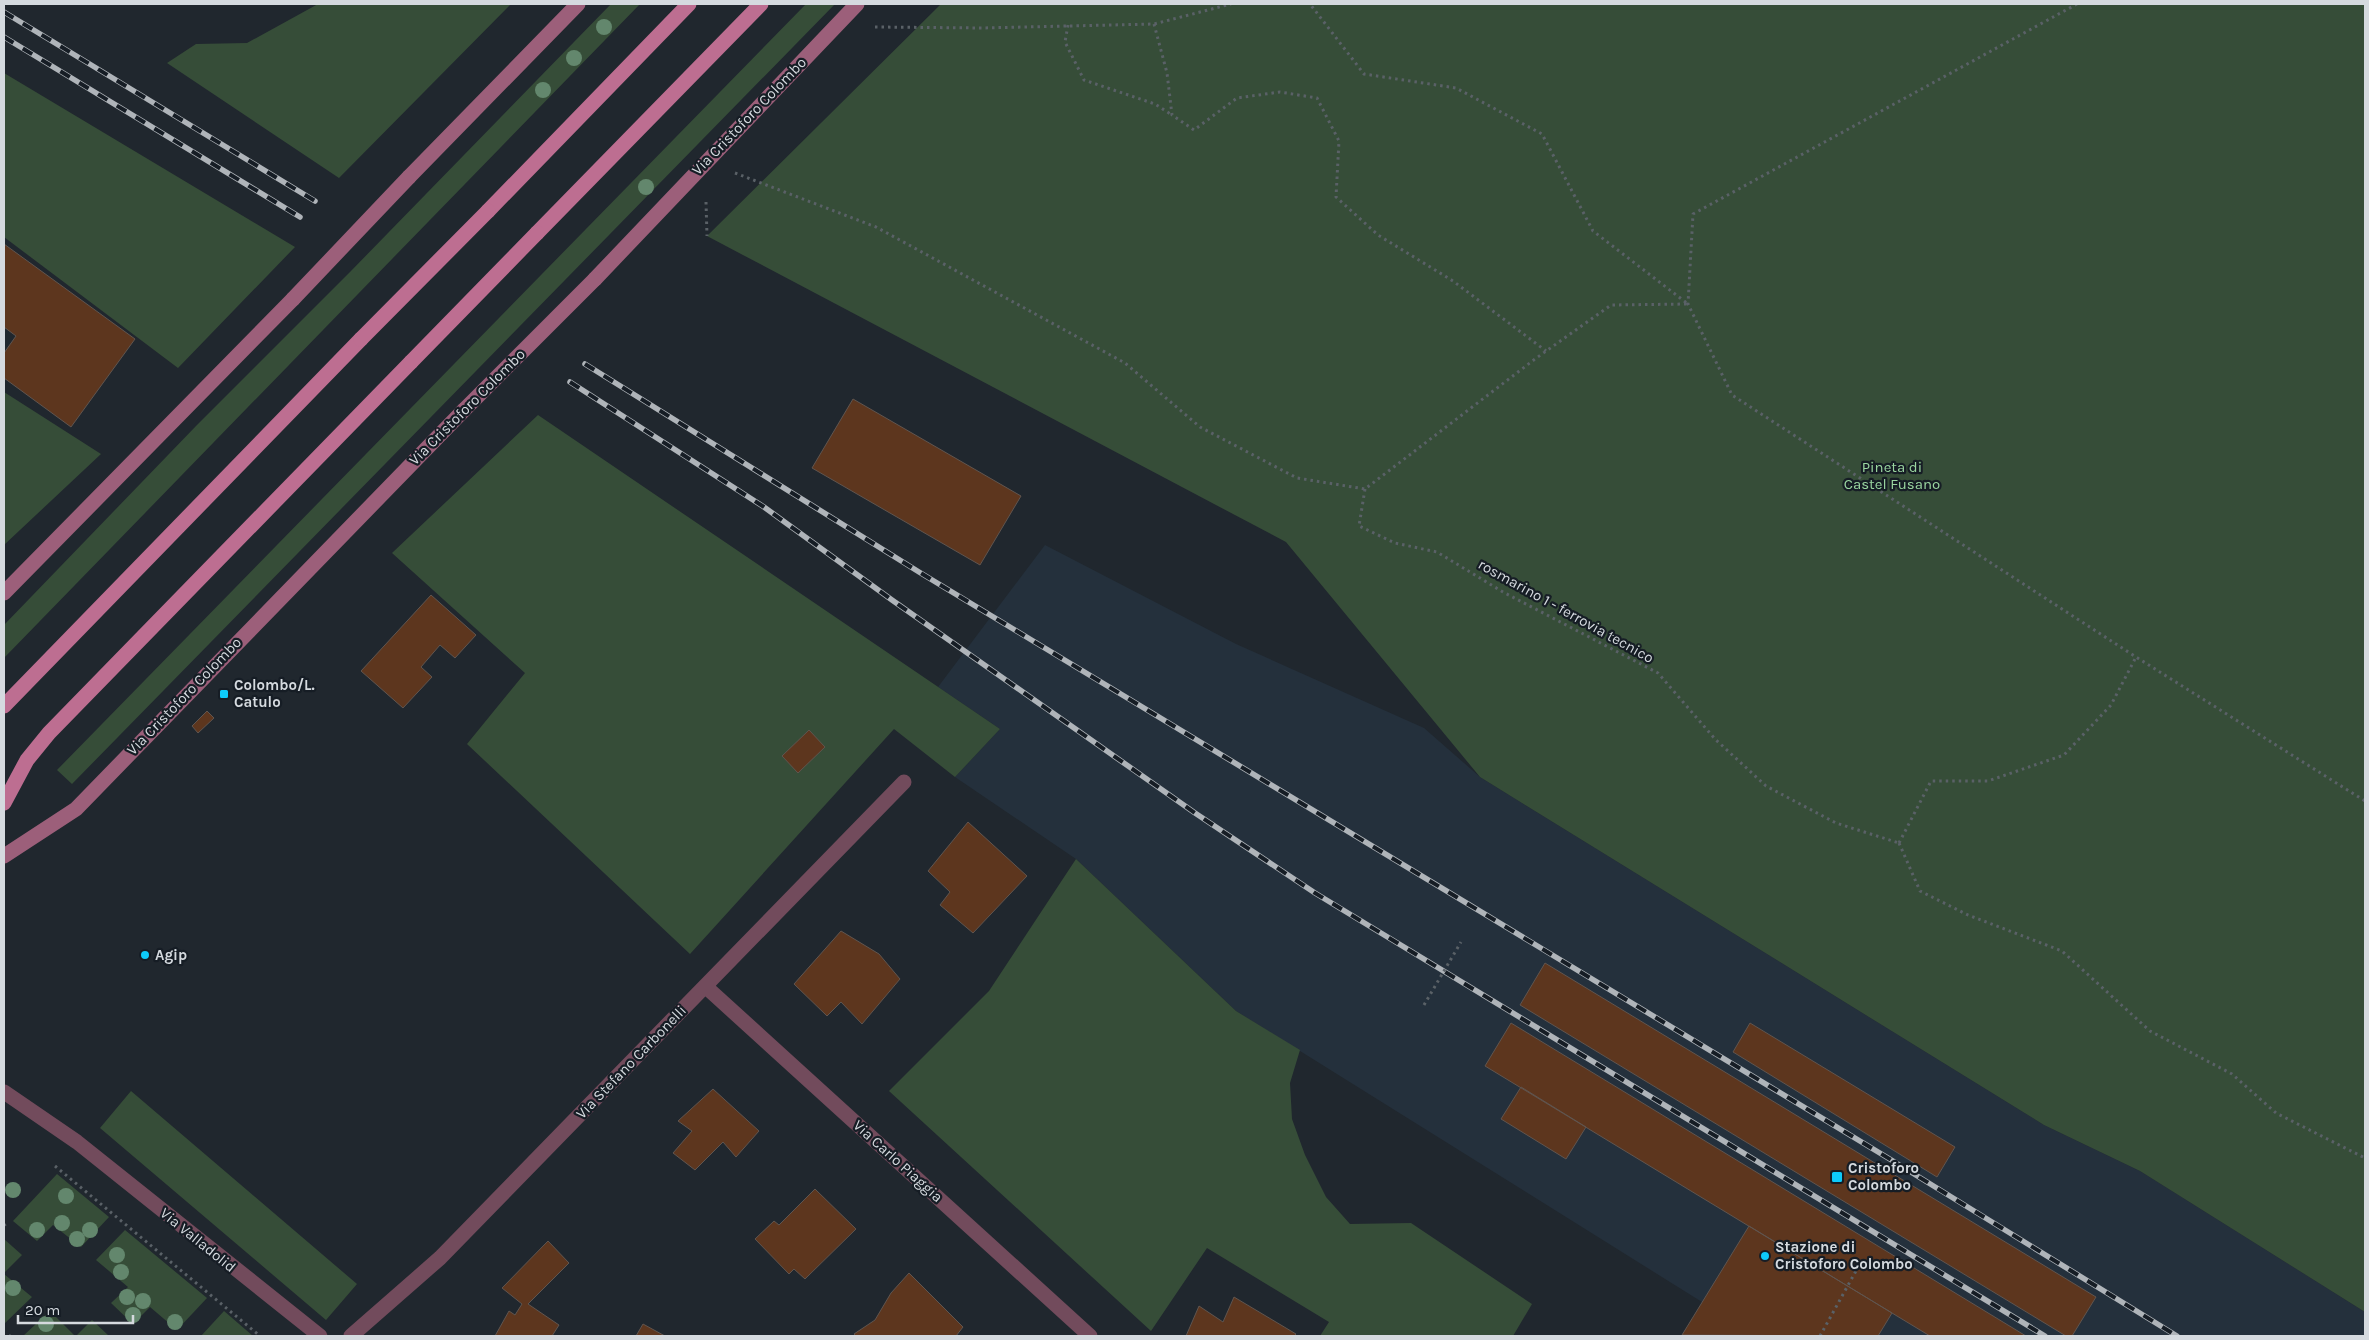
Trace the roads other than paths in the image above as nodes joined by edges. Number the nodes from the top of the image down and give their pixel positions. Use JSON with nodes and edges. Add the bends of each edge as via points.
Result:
{"nodes":[{"id":1,"x":578,"y":4,"type":"edge"},
{"id":2,"x":690,"y":4,"type":"edge"},
{"id":3,"x":761,"y":4,"type":"edge"},
{"id":4,"x":857,"y":4,"type":"edge"},
{"id":5,"x":4,"y":593,"type":"edge"},
{"id":6,"x":4,"y":706,"type":"edge"},
{"id":7,"x":904,"y":782,"type":"dead end"},
{"id":8,"x":4,"y":803,"type":"edge"},
{"id":9,"x":4,"y":856,"type":"edge"},
{"id":10,"x":705,"y":986,"type":"junction"},
{"id":11,"x":4,"y":1092,"type":"edge"},
{"id":12,"x":320,"y":1336,"type":"edge"},
{"id":13,"x":351,"y":1336,"type":"edge"},
{"id":14,"x":1090,"y":1336,"type":"edge"}],
"edges":[{"from":1,"to":5,"type":"street","bridge":true},
{"from":2,"to":6,"type":"main road","bridge":true},
{"from":3,"to":8,"type":"main road","bridge":true,"via":[[72,710],[28,760]]},
{"from":4,"to":9,"type":"street","name":"Via Cristoforo Colombo","bridge":true,"via":[[595,279],[76,809]]},
{"from":7,"to":10,"type":"street","name":"Via Stefano Carbonelli"},
{"from":10,"to":13,"type":"street","name":"Via Stefano Carbonelli","via":[[440,1258]]},
{"from":10,"to":14,"type":"street","name":"Via Carlo Piaggia"},
{"from":11,"to":12,"type":"street","name":"Via Valladolid","via":[[77,1142]]}]}
